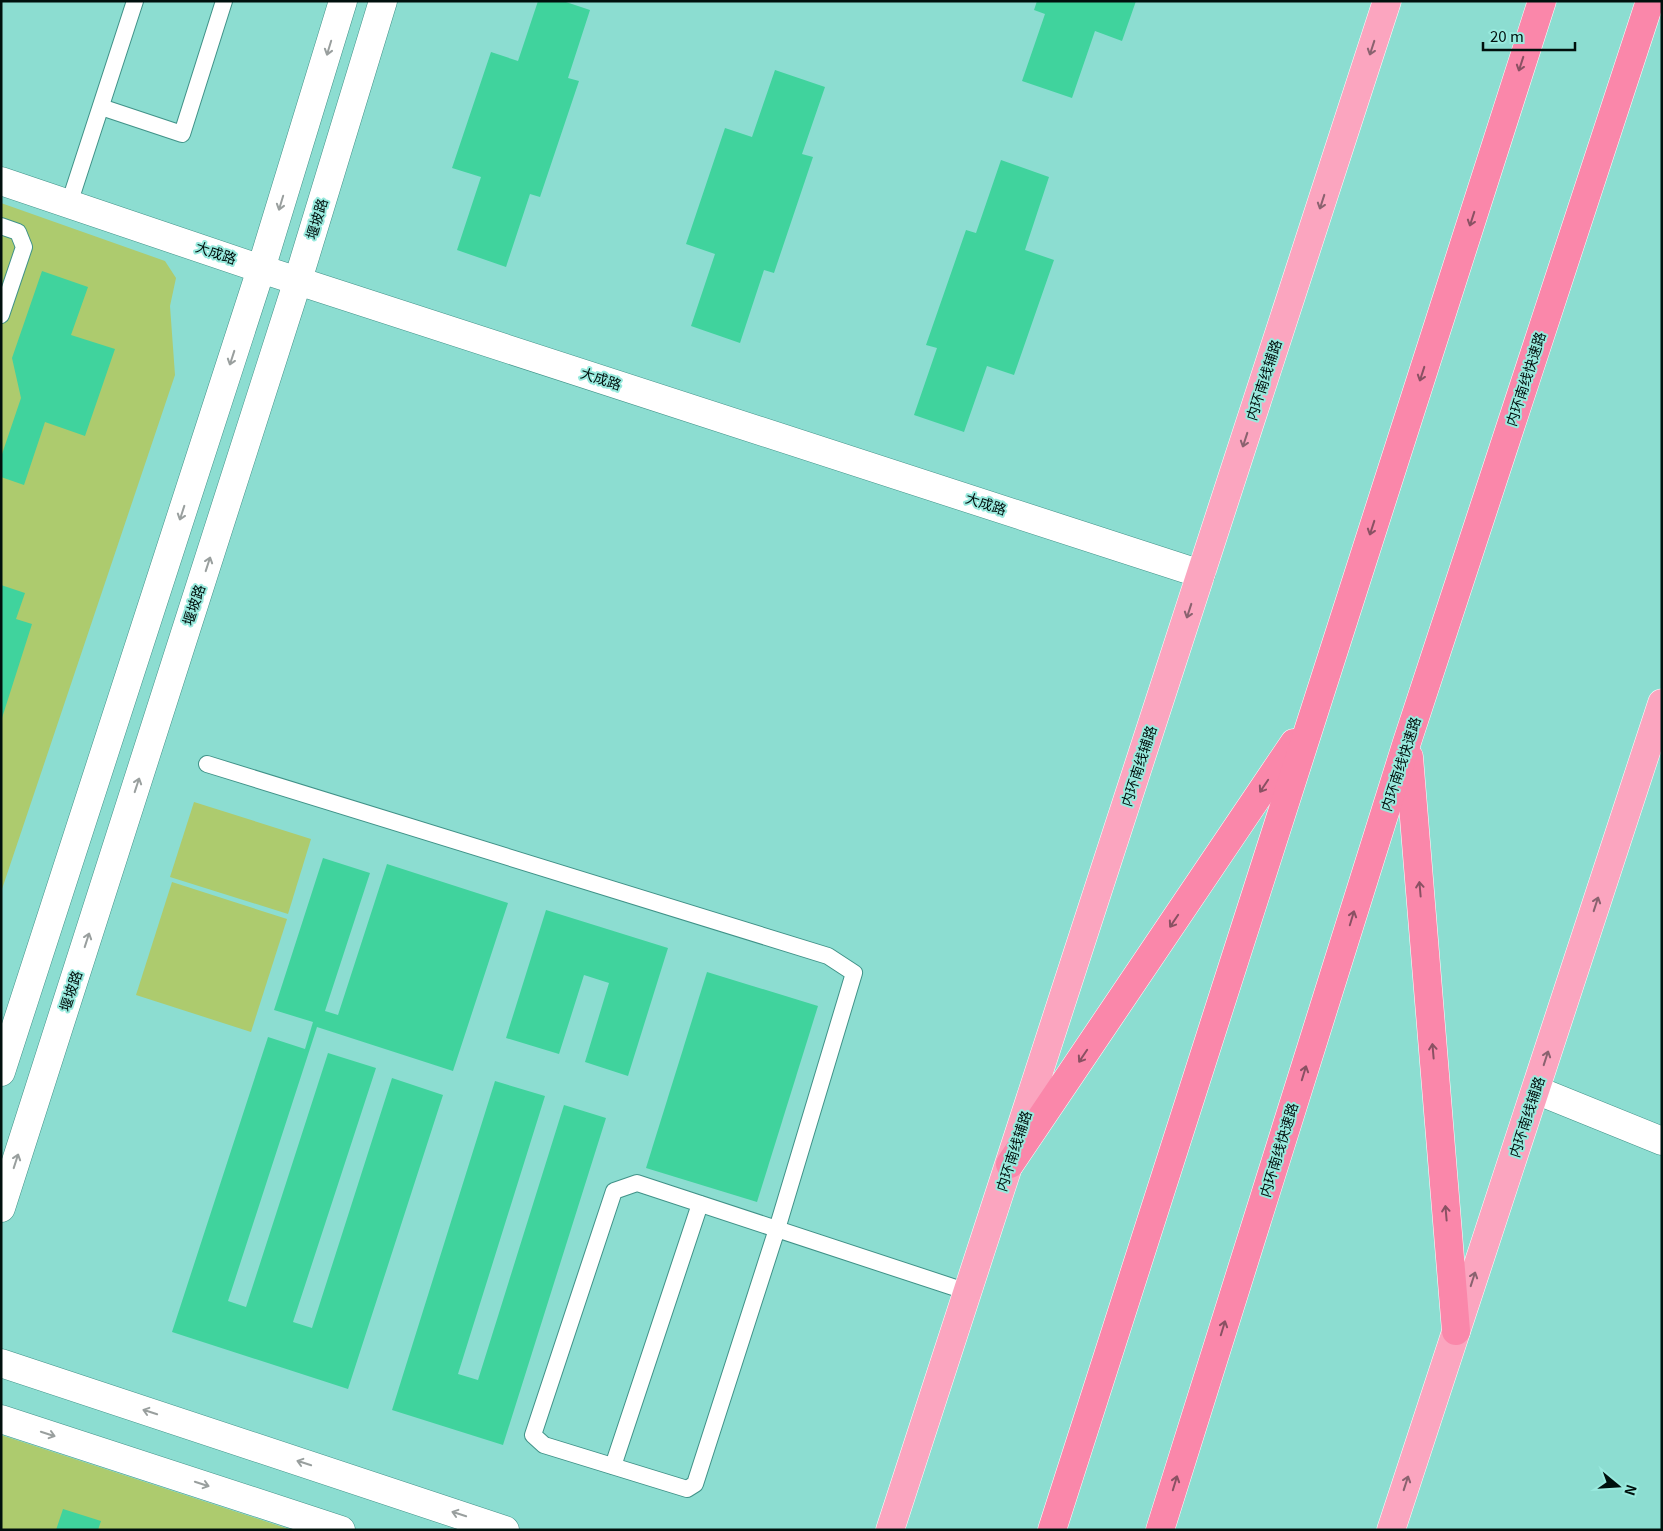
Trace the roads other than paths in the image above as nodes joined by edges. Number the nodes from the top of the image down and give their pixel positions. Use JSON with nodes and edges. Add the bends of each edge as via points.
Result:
{"nodes":[{"id":1,"x":135,"y":1,"type":"edge"},
{"id":2,"x":224,"y":1,"type":"edge"},
{"id":3,"x":344,"y":1,"type":"edge"},
{"id":4,"x":383,"y":1,"type":"edge"},
{"id":5,"x":1387,"y":1,"type":"edge"},
{"id":6,"x":1542,"y":1,"type":"edge"},
{"id":7,"x":1650,"y":1,"type":"edge"},
{"id":8,"x":101,"y":107,"type":"junction"},
{"id":9,"x":1,"y":181,"type":"edge"},
{"id":10,"x":69,"y":204,"type":"junction"},
{"id":11,"x":1,"y":226,"type":"edge"},
{"id":12,"x":261,"y":269,"type":"junction"},
{"id":13,"x":298,"y":280,"type":"junction"},
{"id":14,"x":1,"y":315,"type":"edge"},
{"id":15,"x":1201,"y":574,"type":"junction"},
{"id":16,"x":1662,"y":703,"type":"edge"},
{"id":17,"x":1311,"y":717,"type":"junction"},
{"id":18,"x":1407,"y":742,"type":"junction"},
{"id":19,"x":207,"y":764,"type":"dead end"},
{"id":20,"x":1,"y":1072,"type":"edge"},
{"id":21,"x":1536,"y":1090,"type":"junction"},
{"id":22,"x":1662,"y":1141,"type":"edge"},
{"id":23,"x":1010,"y":1164,"type":"junction"},
{"id":24,"x":700,"y":1204,"type":"junction"},
{"id":25,"x":1,"y":1208,"type":"edge"},
{"id":26,"x":777,"y":1229,"type":"junction"},
{"id":27,"x":968,"y":1292,"type":"junction"},
{"id":28,"x":1456,"y":1331,"type":"junction"},
{"id":29,"x":1,"y":1362,"type":"edge"},
{"id":30,"x":1,"y":1419,"type":"edge"},
{"id":31,"x":613,"y":1466,"type":"junction"},
{"id":32,"x":341,"y":1530,"type":"edge"},
{"id":33,"x":505,"y":1530,"type":"edge"},
{"id":34,"x":890,"y":1530,"type":"edge"},
{"id":35,"x":1052,"y":1530,"type":"edge"},
{"id":36,"x":1160,"y":1530,"type":"edge"},
{"id":37,"x":1391,"y":1530,"type":"edge"}],
"edges":[{"from":1,"to":8,"type":"lane"},
{"from":2,"to":8,"type":"lane","via":[[182,134]]},
{"from":3,"to":12,"type":"street","one_way":true},
{"from":4,"to":13,"type":"street","name":"堰坡路"},
{"from":5,"to":15,"type":"main road","name":"内环南线辅路","one_way":true},
{"from":6,"to":17,"type":"highway","one_way":true},
{"from":7,"to":18,"type":"highway","name":"内环南线快速路"},
{"from":8,"to":10,"type":"lane"},
{"from":9,"to":10,"type":"street","name":"大成路"},
{"from":10,"to":12,"type":"street","name":"大成路"},
{"from":11,"to":14,"type":"lane","via":[[18,232],[24,247]]},
{"from":12,"to":13,"type":"street","name":"大成路"},
{"from":12,"to":20,"type":"street","one_way":true},
{"from":13,"to":15,"type":"street","name":"大成路"},
{"from":25,"to":13,"type":"street","name":"堰坡路","one_way":true},
{"from":15,"to":23,"type":"main road","name":"内环南线辅路","one_way":true},
{"from":21,"to":16,"type":"main road","name":"内环南线辅路","one_way":true},
{"from":17,"to":23,"type":"highway","one_way":true},
{"from":17,"to":35,"type":"highway"},
{"from":28,"to":18,"type":"highway","one_way":true},
{"from":36,"to":18,"type":"highway","name":"内环南线快速路","one_way":true},
{"from":19,"to":26,"type":"lane","via":[[828,956],[854,973]]},
{"from":21,"to":22,"type":"street"},
{"from":28,"to":21,"type":"main road","name":"内环南线辅路","one_way":true},
{"from":23,"to":27,"type":"main road","name":"内环南线辅路"},
{"from":24,"to":26,"type":"lane"},
{"from":24,"to":31,"type":"lane"},
{"from":24,"to":31,"type":"lane","via":[[637,1183],[614,1191],[533,1435],[544,1445]]},
{"from":26,"to":27,"type":"lane"},
{"from":26,"to":31,"type":"lane","via":[[695,1484],[687,1489]]},
{"from":27,"to":34,"type":"main road","name":"内环南线辅路"},
{"from":37,"to":28,"type":"main road","name":"内环南线辅路","one_way":true},
{"from":33,"to":29,"type":"street","one_way":true},
{"from":30,"to":32,"type":"street","one_way":true}]}
